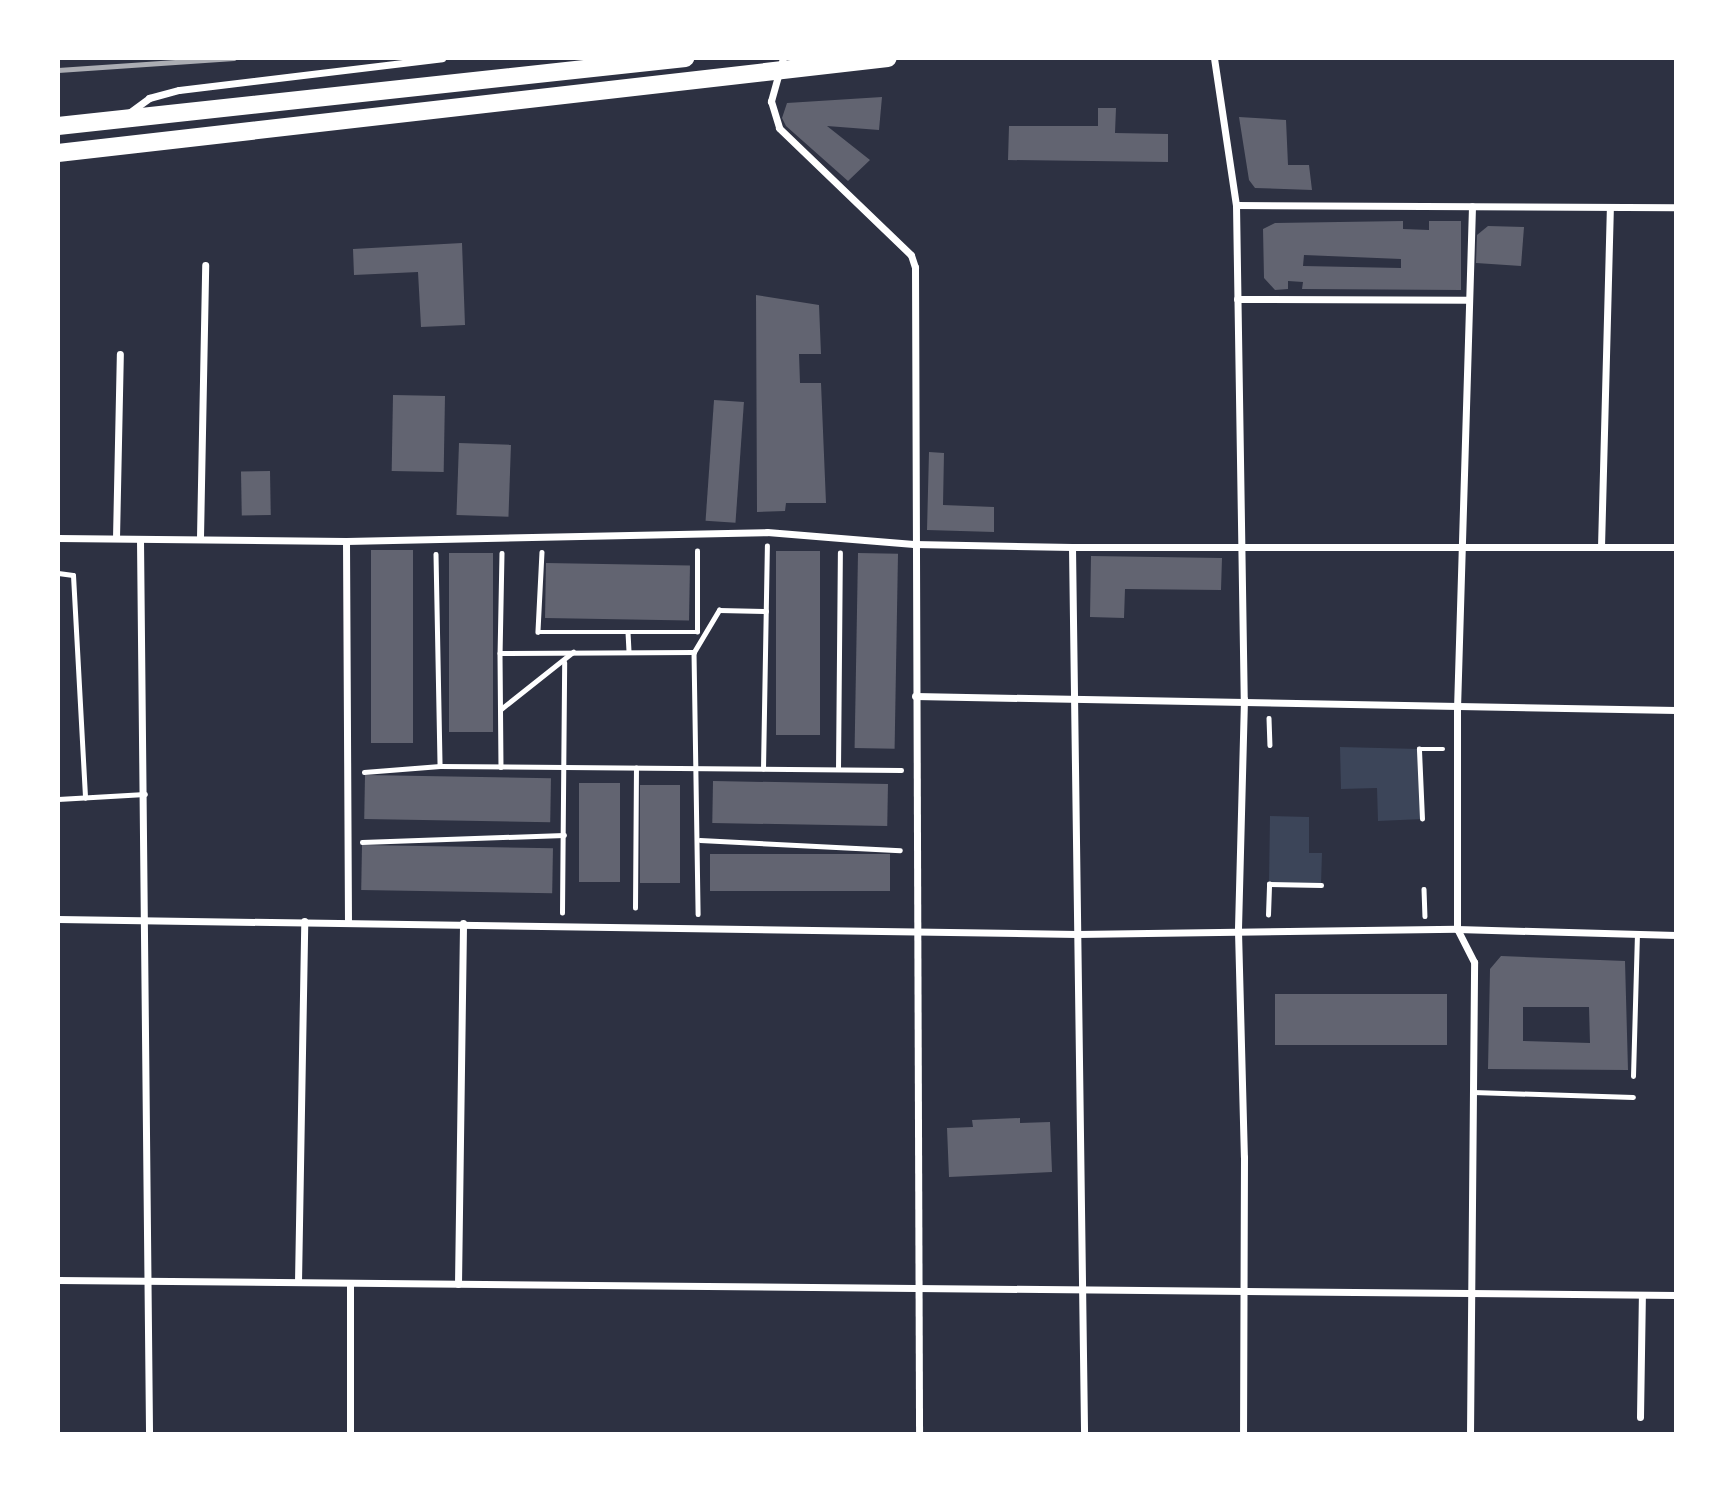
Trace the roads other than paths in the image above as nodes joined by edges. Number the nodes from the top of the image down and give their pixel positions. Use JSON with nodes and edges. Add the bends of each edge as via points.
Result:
{"nodes":[{"id":1,"x":442,"y":58,"type":"edge"},
{"id":2,"x":685,"y":58,"type":"edge"},
{"id":3,"x":888,"y":58,"type":"edge"},
{"id":4,"x":1214,"y":58,"type":"edge"},
{"id":5,"x":781,"y":64,"type":"edge"},
{"id":6,"x":120,"y":121,"type":"junction"},
{"id":7,"x":58,"y":126,"type":"edge"},
{"id":8,"x":58,"y":153,"type":"edge"},
{"id":9,"x":1236,"y":205,"type":"junction"},
{"id":10,"x":1472,"y":206,"type":"junction"},
{"id":11,"x":1610,"y":207,"type":"junction"},
{"id":12,"x":1676,"y":207,"type":"edge"},
{"id":13,"x":205,"y":265,"type":"dead end"},
{"id":14,"x":1237,"y":299,"type":"junction"},
{"id":15,"x":1469,"y":300,"type":"junction"},
{"id":16,"x":120,"y":354,"type":"dead end"},
{"id":17,"x":200,"y":537,"type":"junction"},
{"id":18,"x":58,"y":538,"type":"edge"},
{"id":19,"x":116,"y":538,"type":"junction"},
{"id":20,"x":141,"y":540,"type":"junction"},
{"id":21,"x":346,"y":541,"type":"junction"},
{"id":22,"x":914,"y":544,"type":"junction"},
{"id":23,"x":1072,"y":547,"type":"junction"},
{"id":24,"x":1239,"y":547,"type":"junction"},
{"id":25,"x":1462,"y":547,"type":"junction"},
{"id":26,"x":1601,"y":547,"type":"junction"},
{"id":27,"x":1676,"y":547,"type":"edge"},
{"id":28,"x":58,"y":573,"type":"edge"},
{"id":29,"x":915,"y":696,"type":"junction"},
{"id":30,"x":1075,"y":698,"type":"junction"},
{"id":31,"x":1244,"y":699,"type":"junction"},
{"id":32,"x":1457,"y":709,"type":"junction"},
{"id":33,"x":1676,"y":710,"type":"edge"},
{"id":34,"x":145,"y":794,"type":"junction"},
{"id":35,"x":85,"y":798,"type":"junction"},
{"id":36,"x":58,"y":799,"type":"edge"},
{"id":37,"x":58,"y":919,"type":"edge"},
{"id":38,"x":145,"y":919,"type":"junction"},
{"id":39,"x":304,"y":921,"type":"junction"},
{"id":40,"x":348,"y":921,"type":"junction"},
{"id":41,"x":463,"y":923,"type":"junction"},
{"id":42,"x":1457,"y":929,"type":"junction"},
{"id":43,"x":1238,"y":931,"type":"junction"},
{"id":44,"x":916,"y":932,"type":"junction"},
{"id":45,"x":1077,"y":934,"type":"junction"},
{"id":46,"x":1637,"y":934,"type":"junction"},
{"id":47,"x":1676,"y":935,"type":"edge"},
{"id":48,"x":1633,"y":1076,"type":"dead end"},
{"id":49,"x":1473,"y":1092,"type":"junction"},
{"id":50,"x":1633,"y":1097,"type":"dead end"},
{"id":51,"x":58,"y":1280,"type":"edge"},
{"id":52,"x":147,"y":1281,"type":"junction"},
{"id":53,"x":298,"y":1282,"type":"junction"},
{"id":54,"x":349,"y":1283,"type":"junction"},
{"id":55,"x":458,"y":1284,"type":"junction"},
{"id":56,"x":918,"y":1288,"type":"junction"},
{"id":57,"x":1081,"y":1290,"type":"junction"},
{"id":58,"x":1245,"y":1291,"type":"junction"},
{"id":59,"x":1472,"y":1294,"type":"junction"},
{"id":60,"x":1642,"y":1295,"type":"junction"},
{"id":61,"x":1676,"y":1296,"type":"edge"},
{"id":62,"x":1640,"y":1417,"type":"dead end"},
{"id":63,"x":149,"y":1434,"type":"edge"},
{"id":64,"x":350,"y":1434,"type":"edge"},
{"id":65,"x":919,"y":1434,"type":"edge"},
{"id":66,"x":1084,"y":1434,"type":"edge"},
{"id":67,"x":1243,"y":1434,"type":"edge"},
{"id":68,"x":1470,"y":1434,"type":"edge"}],
"edges":[{"from":1,"to":6,"type":"street","via":[[164,93],[138,104]]},
{"from":2,"to":6,"type":"main road"},
{"from":3,"to":5,"type":"main road"},
{"from":4,"to":9,"type":"street"},
{"from":5,"to":8,"type":"main road"},
{"from":5,"to":22,"type":"street","via":[[771,110],[779,128],[914,261]]},
{"from":6,"to":7,"type":"main road"},
{"from":9,"to":10,"type":"street"},
{"from":9,"to":14,"type":"street"},
{"from":10,"to":11,"type":"street"},
{"from":10,"to":15,"type":"street"},
{"from":11,"to":12,"type":"street"},
{"from":11,"to":26,"type":"street"},
{"from":13,"to":17,"type":"street"},
{"from":14,"to":15,"type":"street"},
{"from":14,"to":24,"type":"street"},
{"from":15,"to":25,"type":"street"},
{"from":16,"to":19,"type":"street"},
{"from":17,"to":20,"type":"street"},
{"from":17,"to":21,"type":"street"},
{"from":18,"to":19,"type":"street"},
{"from":19,"to":20,"type":"street"},
{"from":20,"to":34,"type":"street"},
{"from":21,"to":22,"type":"street","via":[[768,532]]},
{"from":21,"to":40,"type":"street"},
{"from":22,"to":23,"type":"street"},
{"from":22,"to":29,"type":"street"},
{"from":23,"to":24,"type":"street"},
{"from":23,"to":30,"type":"street"},
{"from":24,"to":25,"type":"street"},
{"from":24,"to":31,"type":"street"},
{"from":25,"to":26,"type":"street"},
{"from":25,"to":32,"type":"street"},
{"from":26,"to":27,"type":"street"},
{"from":28,"to":35,"type":"lane","via":[[73,575]]},
{"from":29,"to":30,"type":"street"},
{"from":29,"to":44,"type":"street"},
{"from":30,"to":31,"type":"street"},
{"from":30,"to":45,"type":"street"},
{"from":31,"to":32,"type":"street"},
{"from":31,"to":43,"type":"street"},
{"from":32,"to":33,"type":"street"},
{"from":32,"to":42,"type":"street"},
{"from":34,"to":35,"type":"lane"},
{"from":34,"to":38,"type":"street"},
{"from":35,"to":36,"type":"lane"},
{"from":37,"to":38,"type":"street"},
{"from":38,"to":39,"type":"street"},
{"from":38,"to":52,"type":"street"},
{"from":39,"to":40,"type":"street"},
{"from":39,"to":53,"type":"street"},
{"from":40,"to":41,"type":"street"},
{"from":41,"to":44,"type":"street"},
{"from":41,"to":55,"type":"street"},
{"from":42,"to":43,"type":"street"},
{"from":42,"to":46,"type":"street"},
{"from":42,"to":49,"type":"street","via":[[1474,962]]},
{"from":43,"to":45,"type":"street"},
{"from":43,"to":58,"type":"street"},
{"from":44,"to":45,"type":"street"},
{"from":44,"to":56,"type":"street"},
{"from":45,"to":57,"type":"street"},
{"from":46,"to":47,"type":"street"},
{"from":46,"to":48,"type":"lane"},
{"from":49,"to":50,"type":"lane"},
{"from":49,"to":59,"type":"street"},
{"from":51,"to":52,"type":"street"},
{"from":52,"to":53,"type":"street"},
{"from":52,"to":63,"type":"street"},
{"from":53,"to":54,"type":"street"},
{"from":54,"to":55,"type":"street"},
{"from":54,"to":64,"type":"street"},
{"from":55,"to":56,"type":"street"},
{"from":56,"to":57,"type":"street"},
{"from":56,"to":65,"type":"street"},
{"from":57,"to":58,"type":"street"},
{"from":57,"to":66,"type":"street"},
{"from":58,"to":59,"type":"street"},
{"from":58,"to":67,"type":"street"},
{"from":59,"to":60,"type":"street"},
{"from":59,"to":68,"type":"street"},
{"from":60,"to":61,"type":"street"},
{"from":60,"to":62,"type":"street"}]}
